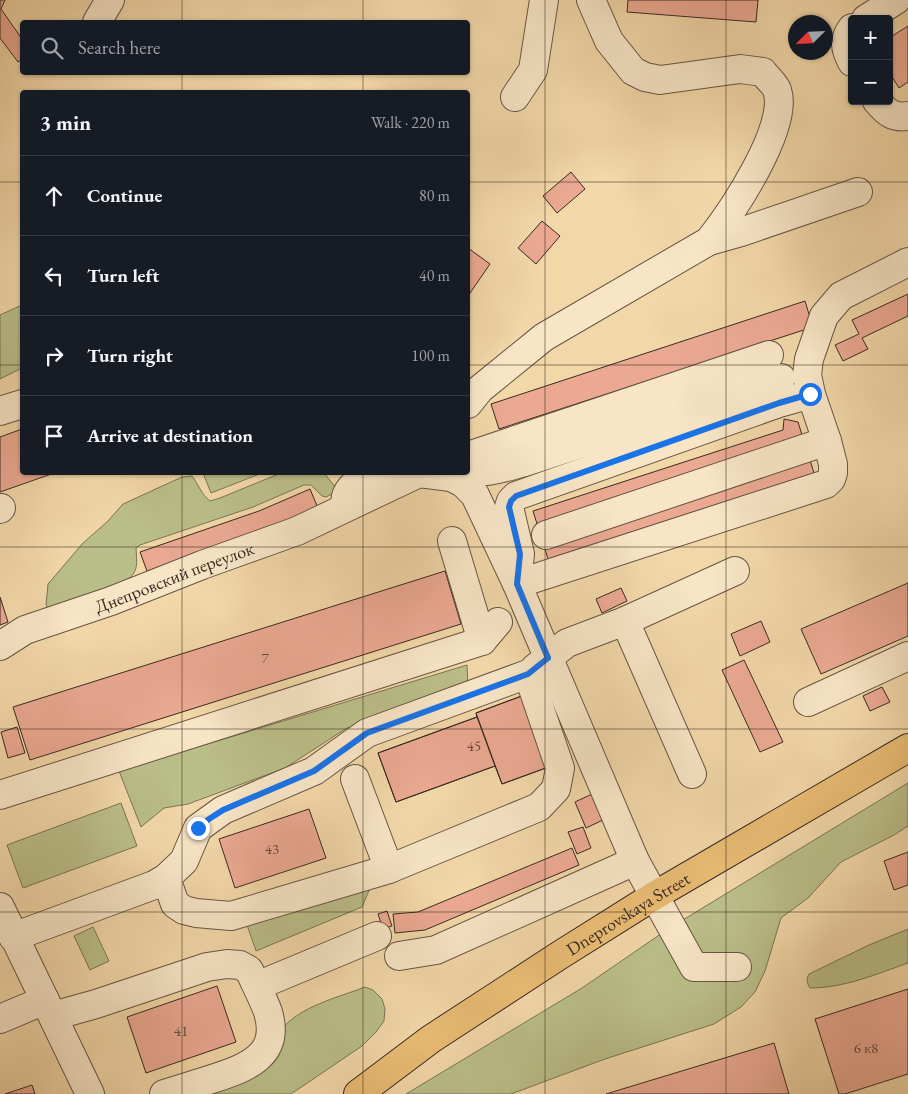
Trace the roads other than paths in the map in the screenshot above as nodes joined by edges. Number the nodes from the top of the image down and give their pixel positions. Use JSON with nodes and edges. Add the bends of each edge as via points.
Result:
{"nodes":[{"id":1,"x":110,"y":0,"type":"edge"},
{"id":2,"x":544,"y":0,"type":"edge"},
{"id":3,"x":591,"y":0,"type":"edge"},
{"id":4,"x":896,"y":0,"type":"edge"},
{"id":5,"x":872,"y":15,"type":"edge"},
{"id":6,"x":98,"y":20,"type":"edge"},
{"id":7,"x":848,"y":35,"type":"edge"},
{"id":8,"x":848,"y":54,"type":"edge"},
{"id":9,"x":515,"y":98,"type":"dead end"},
{"id":10,"x":880,"y":105,"type":"edge"},
{"id":11,"x":908,"y":116,"type":"edge"},
{"id":12,"x":858,"y":192,"type":"dead end"},
{"id":13,"x":709,"y":241,"type":"junction"},
{"id":14,"x":908,"y":262,"type":"edge"},
{"id":15,"x":810,"y":394,"type":"junction"},
{"id":16,"x":470,"y":402,"type":"edge"},
{"id":17,"x":20,"y":405,"type":"edge"},
{"id":18,"x":0,"y":411,"type":"edge"},
{"id":19,"x":827,"y":442,"type":"junction"},
{"id":20,"x":470,"y":455,"type":"edge"},
{"id":21,"x":470,"y":470,"type":"edge"},
{"id":22,"x":368,"y":475,"type":"edge"},
{"id":23,"x":416,"y":475,"type":"edge"},
{"id":24,"x":436,"y":475,"type":"edge"},
{"id":25,"x":346,"y":508,"type":"junction"},
{"id":26,"x":546,"y":535,"type":"dead end"},
{"id":27,"x":452,"y":541,"type":"dead end"},
{"id":28,"x":735,"y":572,"type":"dead end"},
{"id":29,"x":517,"y":584,"type":"junction"},
{"id":30,"x":625,"y":621,"type":"junction"},
{"id":31,"x":0,"y":646,"type":"edge"},
{"id":32,"x":908,"y":656,"type":"edge"},
{"id":33,"x":538,"y":666,"type":"junction"},
{"id":34,"x":808,"y":702,"type":"dead end"},
{"id":35,"x":908,"y":748,"type":"edge"},
{"id":36,"x":692,"y":774,"type":"dead end"},
{"id":37,"x":355,"y":779,"type":"dead end"},
{"id":38,"x":0,"y":796,"type":"edge"},
{"id":39,"x":635,"y":861,"type":"junction"},
{"id":40,"x":389,"y":869,"type":"junction"},
{"id":41,"x":166,"y":878,"type":"junction"},
{"id":42,"x":654,"y":896,"type":"junction"},
{"id":43,"x":0,"y":907,"type":"edge"},
{"id":44,"x":14,"y":936,"type":"junction"},
{"id":45,"x":377,"y":936,"type":"dead end"},
{"id":46,"x":399,"y":956,"type":"dead end"},
{"id":47,"x":737,"y":967,"type":"dead end"},
{"id":48,"x":257,"y":986,"type":"junction"},
{"id":49,"x":49,"y":1008,"type":"junction"},
{"id":50,"x":0,"y":1020,"type":"edge"},
{"id":51,"x":90,"y":1094,"type":"edge"},
{"id":52,"x":164,"y":1094,"type":"edge"},
{"id":53,"x":358,"y":1094,"type":"edge"}],
"edges":[{"from":1,"to":6,"type":"street"},
{"from":2,"to":9,"type":"street","via":[[533,70]]},
{"from":3,"to":13,"type":"street","via":[[609,42],[633,71],[645,77],[660,80],[740,70],[763,72],[777,89],[780,106],[776,126],[760,163]]},
{"from":4,"to":5,"type":"street"},
{"from":7,"to":8,"type":"street","via":[[845,41]]},
{"from":10,"to":11,"type":"street","via":[[886,113]]},
{"from":12,"to":13,"type":"street"},
{"from":13,"to":16,"type":"street","via":[[544,337],[480,389]]},
{"from":14,"to":15,"type":"street","via":[[841,296],[832,304],[824,316],[809,359],[806,375]]},
{"from":15,"to":19,"type":"street"},
{"from":15,"to":29,"type":"street","via":[[516,496],[509,507],[520,554]]},
{"from":17,"to":18,"type":"street"},
{"from":19,"to":26,"type":"street"},
{"from":19,"to":29,"type":"street","via":[[833,473],[826,484]]},
{"from":20,"to":21,"type":"street","via":[[775,366],[517,464]]},
{"from":22,"to":25,"type":"street","via":[[348,490],[344,500]]},
{"from":23,"to":25,"type":"street","name":"Днепровский переулок"},
{"from":24,"to":29,"type":"street","via":[[463,483],[475,495]]},
{"from":25,"to":31,"type":"street","name":"Днепровский переулок","via":[[297,531],[25,630]]},
{"from":27,"to":38,"type":"street","via":[[490,631]]},
{"from":28,"to":30,"type":"street"},
{"from":29,"to":33,"type":"street"},
{"from":30,"to":33,"type":"street","via":[[567,643]]},
{"from":30,"to":36,"type":"street"},
{"from":32,"to":34,"type":"street"},
{"from":33,"to":39,"type":"street"},
{"from":33,"to":40,"type":"street","via":[[560,768],[556,789],[539,808]]},
{"from":33,"to":41,"type":"street","via":[[367,733],[314,771],[223,810],[198,828],[184,861]]},
{"from":35,"to":42,"type":"main road","name":"Dneprovskaya Street"},
{"from":37,"to":40,"type":"street"},
{"from":39,"to":42,"type":"street"},
{"from":39,"to":46,"type":"street","via":[[436,950]]},
{"from":40,"to":41,"type":"street","via":[[231,916],[184,910],[175,904]]},
{"from":41,"to":44,"type":"street"},
{"from":42,"to":47,"type":"street","via":[[694,966]]},
{"from":42,"to":53,"type":"main road","name":"Dneprovskaya Street","via":[[430,1040]]},
{"from":43,"to":44,"type":"street"},
{"from":44,"to":49,"type":"street"},
{"from":45,"to":48,"type":"street"},
{"from":48,"to":49,"type":"street","via":[[249,970],[227,964],[207,967],[96,1004]]},
{"from":48,"to":52,"type":"street","via":[[268,1013],[270,1030],[269,1044],[257,1059],[241,1070]]},
{"from":49,"to":50,"type":"street"},
{"from":49,"to":51,"type":"street"}]}
